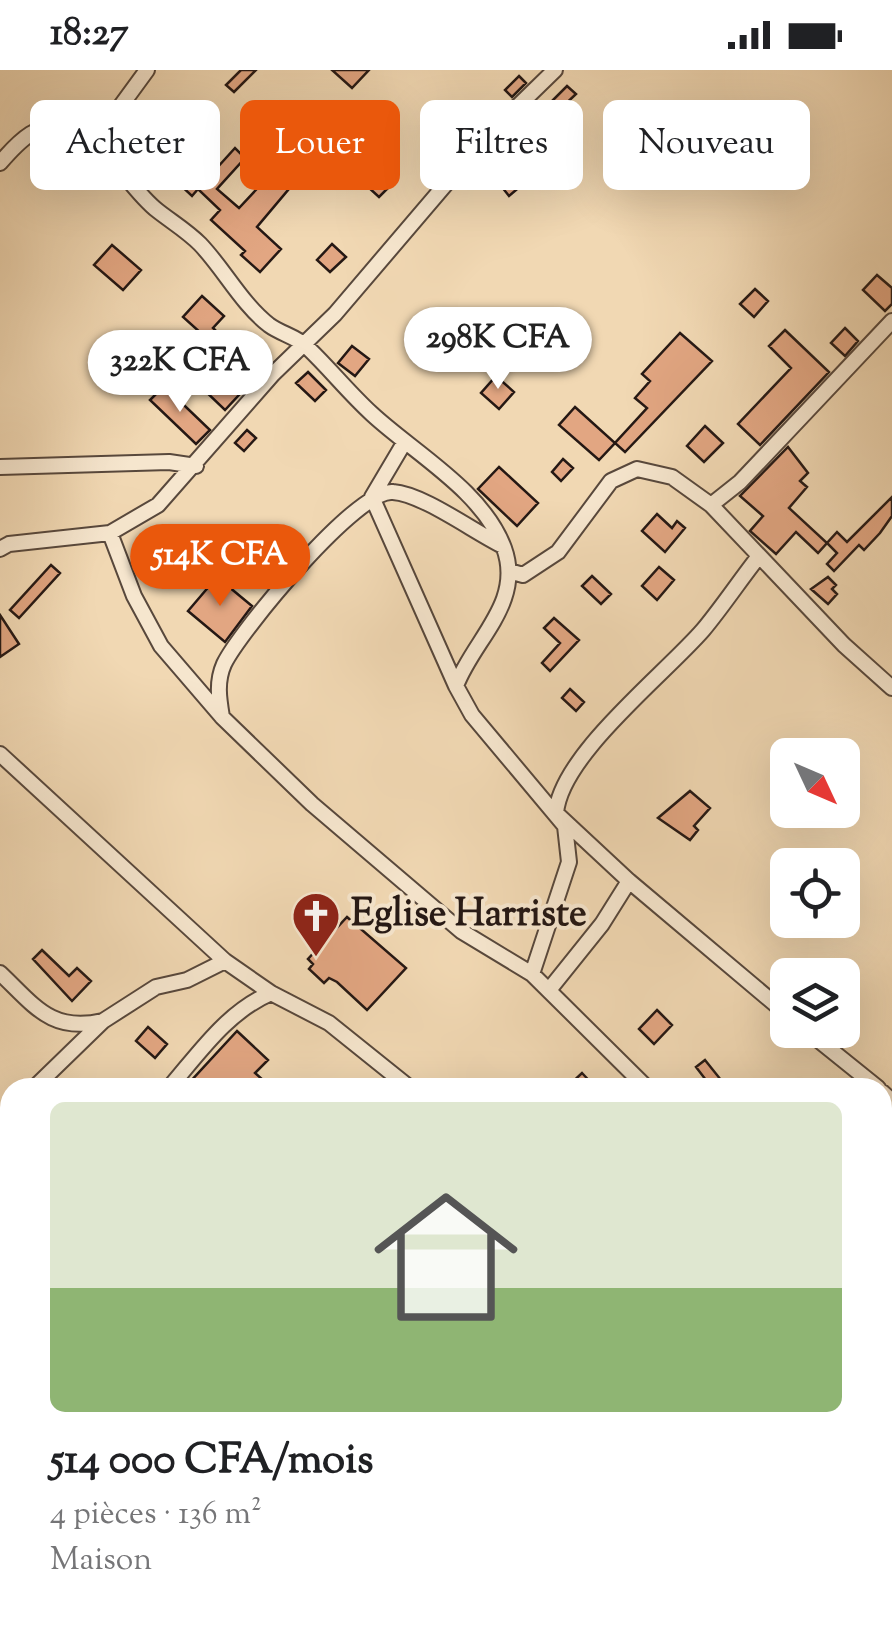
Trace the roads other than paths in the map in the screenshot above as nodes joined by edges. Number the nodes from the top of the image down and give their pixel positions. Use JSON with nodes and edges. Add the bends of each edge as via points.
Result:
{"nodes":[{"id":1,"x":147,"y":70,"type":"edge"},
{"id":2,"x":555,"y":70,"type":"edge"},
{"id":3,"x":125,"y":100,"type":"edge"},
{"id":4,"x":30,"y":133,"type":"edge"},
{"id":5,"x":0,"y":162,"type":"edge"},
{"id":6,"x":139,"y":190,"type":"edge"},
{"id":7,"x":892,"y":321,"type":"edge"},
{"id":8,"x":306,"y":345,"type":"junction"},
{"id":9,"x":404,"y":444,"type":"junction"},
{"id":10,"x":196,"y":466,"type":"junction"},
{"id":11,"x":0,"y":467,"type":"edge"},
{"id":12,"x":372,"y":497,"type":"junction"},
{"id":13,"x":711,"y":505,"type":"junction"},
{"id":14,"x":110,"y":532,"type":"junction"},
{"id":15,"x":504,"y":546,"type":"junction"},
{"id":16,"x":0,"y":549,"type":"edge"},
{"id":17,"x":759,"y":556,"type":"junction"},
{"id":18,"x":509,"y":571,"type":"junction"},
{"id":19,"x":456,"y":686,"type":"junction"},
{"id":20,"x":892,"y":688,"type":"edge"},
{"id":21,"x":222,"y":717,"type":"junction"},
{"id":22,"x":0,"y":754,"type":"edge"},
{"id":23,"x":556,"y":814,"type":"junction"},
{"id":24,"x":629,"y":882,"type":"junction"},
{"id":25,"x":225,"y":961,"type":"junction"},
{"id":26,"x":0,"y":973,"type":"edge"},
{"id":27,"x":532,"y":974,"type":"junction"},
{"id":28,"x":549,"y":990,"type":"junction"},
{"id":29,"x":271,"y":993,"type":"junction"},
{"id":30,"x":770,"y":1000,"type":"edge"},
{"id":31,"x":104,"y":1021,"type":"junction"},
{"id":32,"x":828,"y":1048,"type":"edge"},
{"id":33,"x":44,"y":1078,"type":"edge"},
{"id":34,"x":178,"y":1078,"type":"edge"},
{"id":35,"x":398,"y":1078,"type":"edge"},
{"id":36,"x":638,"y":1078,"type":"edge"},
{"id":37,"x":865,"y":1078,"type":"edge"}],
"edges":[{"from":1,"to":3,"type":"street"},
{"from":2,"to":8,"type":"street","via":[[468,157]]},
{"from":4,"to":5,"type":"street"},
{"from":6,"to":8,"type":"street","via":[[201,246],[270,326]]},
{"from":7,"to":13,"type":"street"},
{"from":8,"to":9,"type":"street"},
{"from":8,"to":10,"type":"street"},
{"from":9,"to":12,"type":"street"},
{"from":9,"to":15,"type":"street","via":[[482,512]]},
{"from":10,"to":11,"type":"street"},
{"from":10,"to":14,"type":"street","via":[[158,505]]},
{"from":12,"to":15,"type":"street","via":[[391,491],[414,498]]},
{"from":12,"to":19,"type":"street"},
{"from":12,"to":21,"type":"street","via":[[314,552],[242,638],[223,666]]},
{"from":13,"to":17,"type":"street"},
{"from":13,"to":18,"type":"street","via":[[672,477],[637,469],[612,481],[558,552],[522,575]]},
{"from":14,"to":16,"type":"street"},
{"from":14,"to":21,"type":"street","via":[[161,646]]},
{"from":15,"to":18,"type":"street"},
{"from":17,"to":20,"type":"street"},
{"from":17,"to":23,"type":"street","via":[[701,632],[558,792]]},
{"from":18,"to":19,"type":"street","via":[[491,631]]},
{"from":19,"to":23,"type":"street"},
{"from":21,"to":27,"type":"street","via":[[312,804],[461,930]]},
{"from":22,"to":25,"type":"street"},
{"from":23,"to":24,"type":"street"},
{"from":23,"to":27,"type":"street","via":[[566,826],[569,862]]},
{"from":24,"to":28,"type":"street"},
{"from":24,"to":30,"type":"street"},
{"from":25,"to":29,"type":"street"},
{"from":25,"to":31,"type":"street","via":[[156,987]]},
{"from":26,"to":31,"type":"street","via":[[49,1018],[67,1026]]},
{"from":27,"to":28,"type":"street"},
{"from":28,"to":36,"type":"street"},
{"from":29,"to":34,"type":"street","via":[[229,1020]]},
{"from":29,"to":35,"type":"street","via":[[329,1023]]},
{"from":31,"to":33,"type":"street"},
{"from":32,"to":37,"type":"street"}]}
